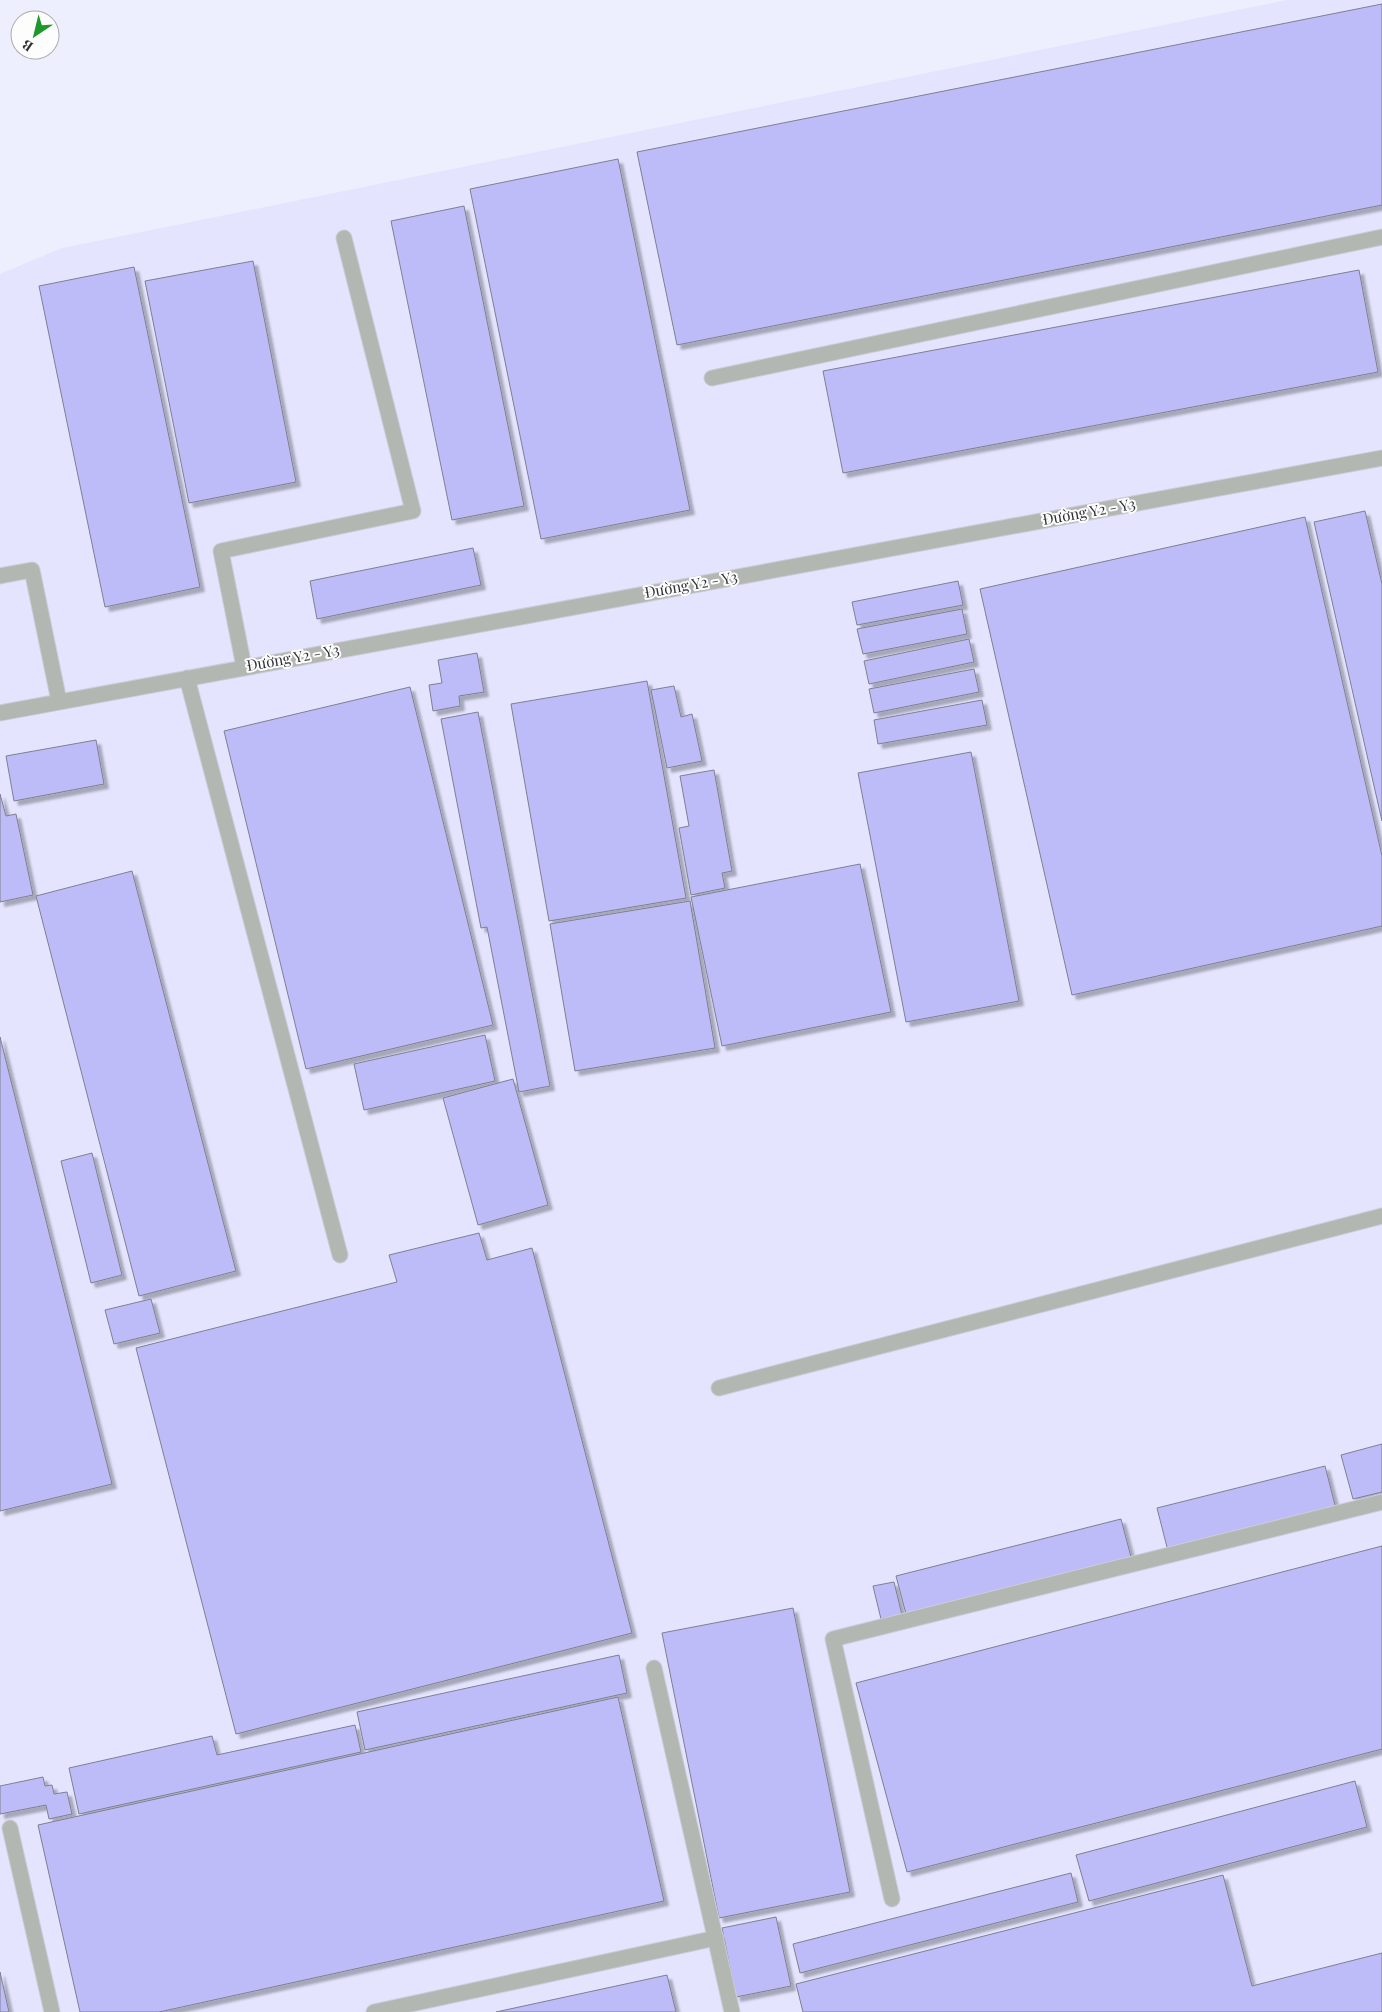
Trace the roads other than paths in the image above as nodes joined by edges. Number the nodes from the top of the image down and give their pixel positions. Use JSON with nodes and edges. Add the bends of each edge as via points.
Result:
{"nodes":[{"id":1,"x":1382,"y":236,"type":"edge"},
{"id":2,"x":344,"y":238,"type":"dead end"},
{"id":3,"x":712,"y":378,"type":"dead end"},
{"id":4,"x":1382,"y":458,"type":"edge"},
{"id":5,"x":0,"y":576,"type":"edge"},
{"id":6,"x":244,"y":668,"type":"junction"},
{"id":7,"x":187,"y":678,"type":"junction"},
{"id":8,"x":59,"y":701,"type":"junction"},
{"id":9,"x":0,"y":713,"type":"edge"},
{"id":10,"x":1382,"y":1216,"type":"edge"},
{"id":11,"x":340,"y":1255,"type":"dead end"},
{"id":12,"x":719,"y":1388,"type":"dead end"},
{"id":13,"x":1382,"y":1502,"type":"edge"},
{"id":14,"x":654,"y":1668,"type":"dead end"},
{"id":15,"x":10,"y":1828,"type":"dead end"},
{"id":16,"x":892,"y":1899,"type":"dead end"},
{"id":17,"x":716,"y":1938,"type":"junction"},
{"id":18,"x":52,"y":2012,"type":"edge"},
{"id":19,"x":374,"y":2012,"type":"edge"},
{"id":20,"x":732,"y":2012,"type":"edge"}],
"edges":[{"from":1,"to":3,"type":"lane"},
{"from":2,"to":6,"type":"lane","via":[[413,511],[221,551]]},
{"from":4,"to":6,"type":"lane","name":"Đường Y2 - Y3"},
{"from":5,"to":8,"type":"lane","via":[[32,570]]},
{"from":6,"to":7,"type":"lane","name":"Đường Y2 - Y3"},
{"from":7,"to":8,"type":"lane","name":"Đường Y2 - Y3"},
{"from":7,"to":11,"type":"lane"},
{"from":8,"to":9,"type":"lane","name":"Đường Y2 - Y3"},
{"from":10,"to":12,"type":"lane"},
{"from":13,"to":16,"type":"lane","via":[[832,1639]]},
{"from":14,"to":17,"type":"lane"},
{"from":15,"to":18,"type":"lane"},
{"from":17,"to":19,"type":"lane"},
{"from":17,"to":20,"type":"lane"}]}
